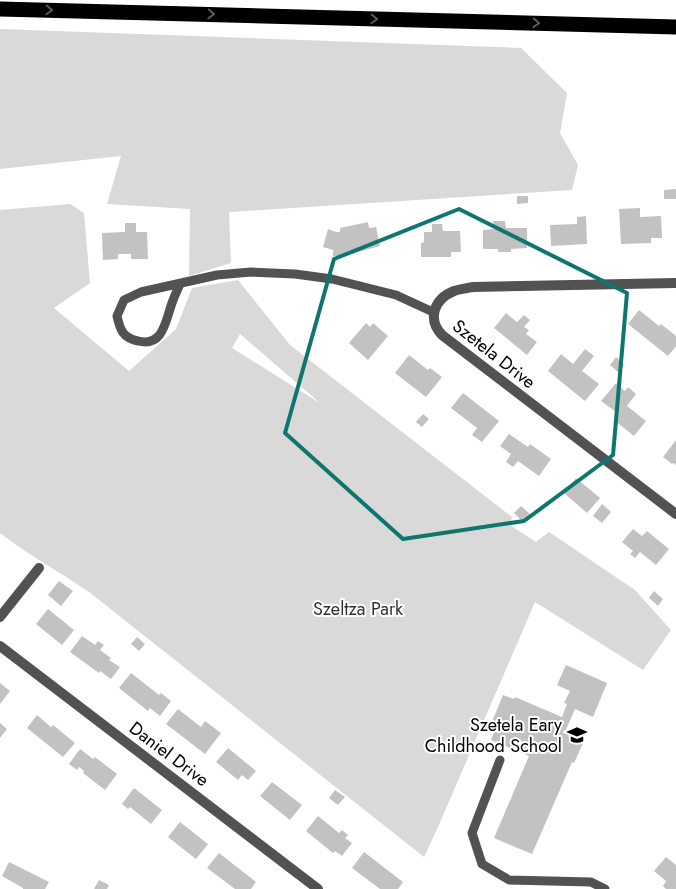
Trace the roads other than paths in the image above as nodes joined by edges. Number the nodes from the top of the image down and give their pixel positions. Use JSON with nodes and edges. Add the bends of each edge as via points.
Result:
{"nodes":[{"id":1,"x":0,"y":8,"type":"edge"},
{"id":2,"x":676,"y":27,"type":"edge"},
{"id":3,"x":676,"y":283,"type":"edge"},
{"id":4,"x":180,"y":284,"type":"junction"},
{"id":5,"x":434,"y":312,"type":"junction"},
{"id":6,"x":676,"y":514,"type":"edge"},
{"id":7,"x":39,"y":568,"type":"dead end"},
{"id":8,"x":0,"y":617,"type":"edge"},
{"id":9,"x":0,"y":646,"type":"edge"},
{"id":10,"x":500,"y":760,"type":"dead end"},
{"id":11,"x":318,"y":889,"type":"edge"},
{"id":12,"x":605,"y":889,"type":"edge"}],
"edges":[{"from":1,"to":2,"type":"highway","one_way":true},
{"from":3,"to":5,"type":"street","name":"Szetela Drive","via":[[473,287],[448,294],[436,304]]},
{"from":4,"to":4,"type":"lane","via":[[141,292],[124,300],[117,316],[121,332],[146,343],[158,338],[167,323]]},
{"from":4,"to":5,"type":"lane","via":[[217,274],[295,274],[332,279],[396,295]]},
{"from":5,"to":6,"type":"street","name":"Szetela Drive","via":[[436,326],[442,335]]},
{"from":7,"to":8,"type":"street"},
{"from":9,"to":11,"type":"street","name":"Daniel Drive"},
{"from":10,"to":12,"type":"lane","via":[[472,833],[482,864],[509,880],[591,882]]}]}
